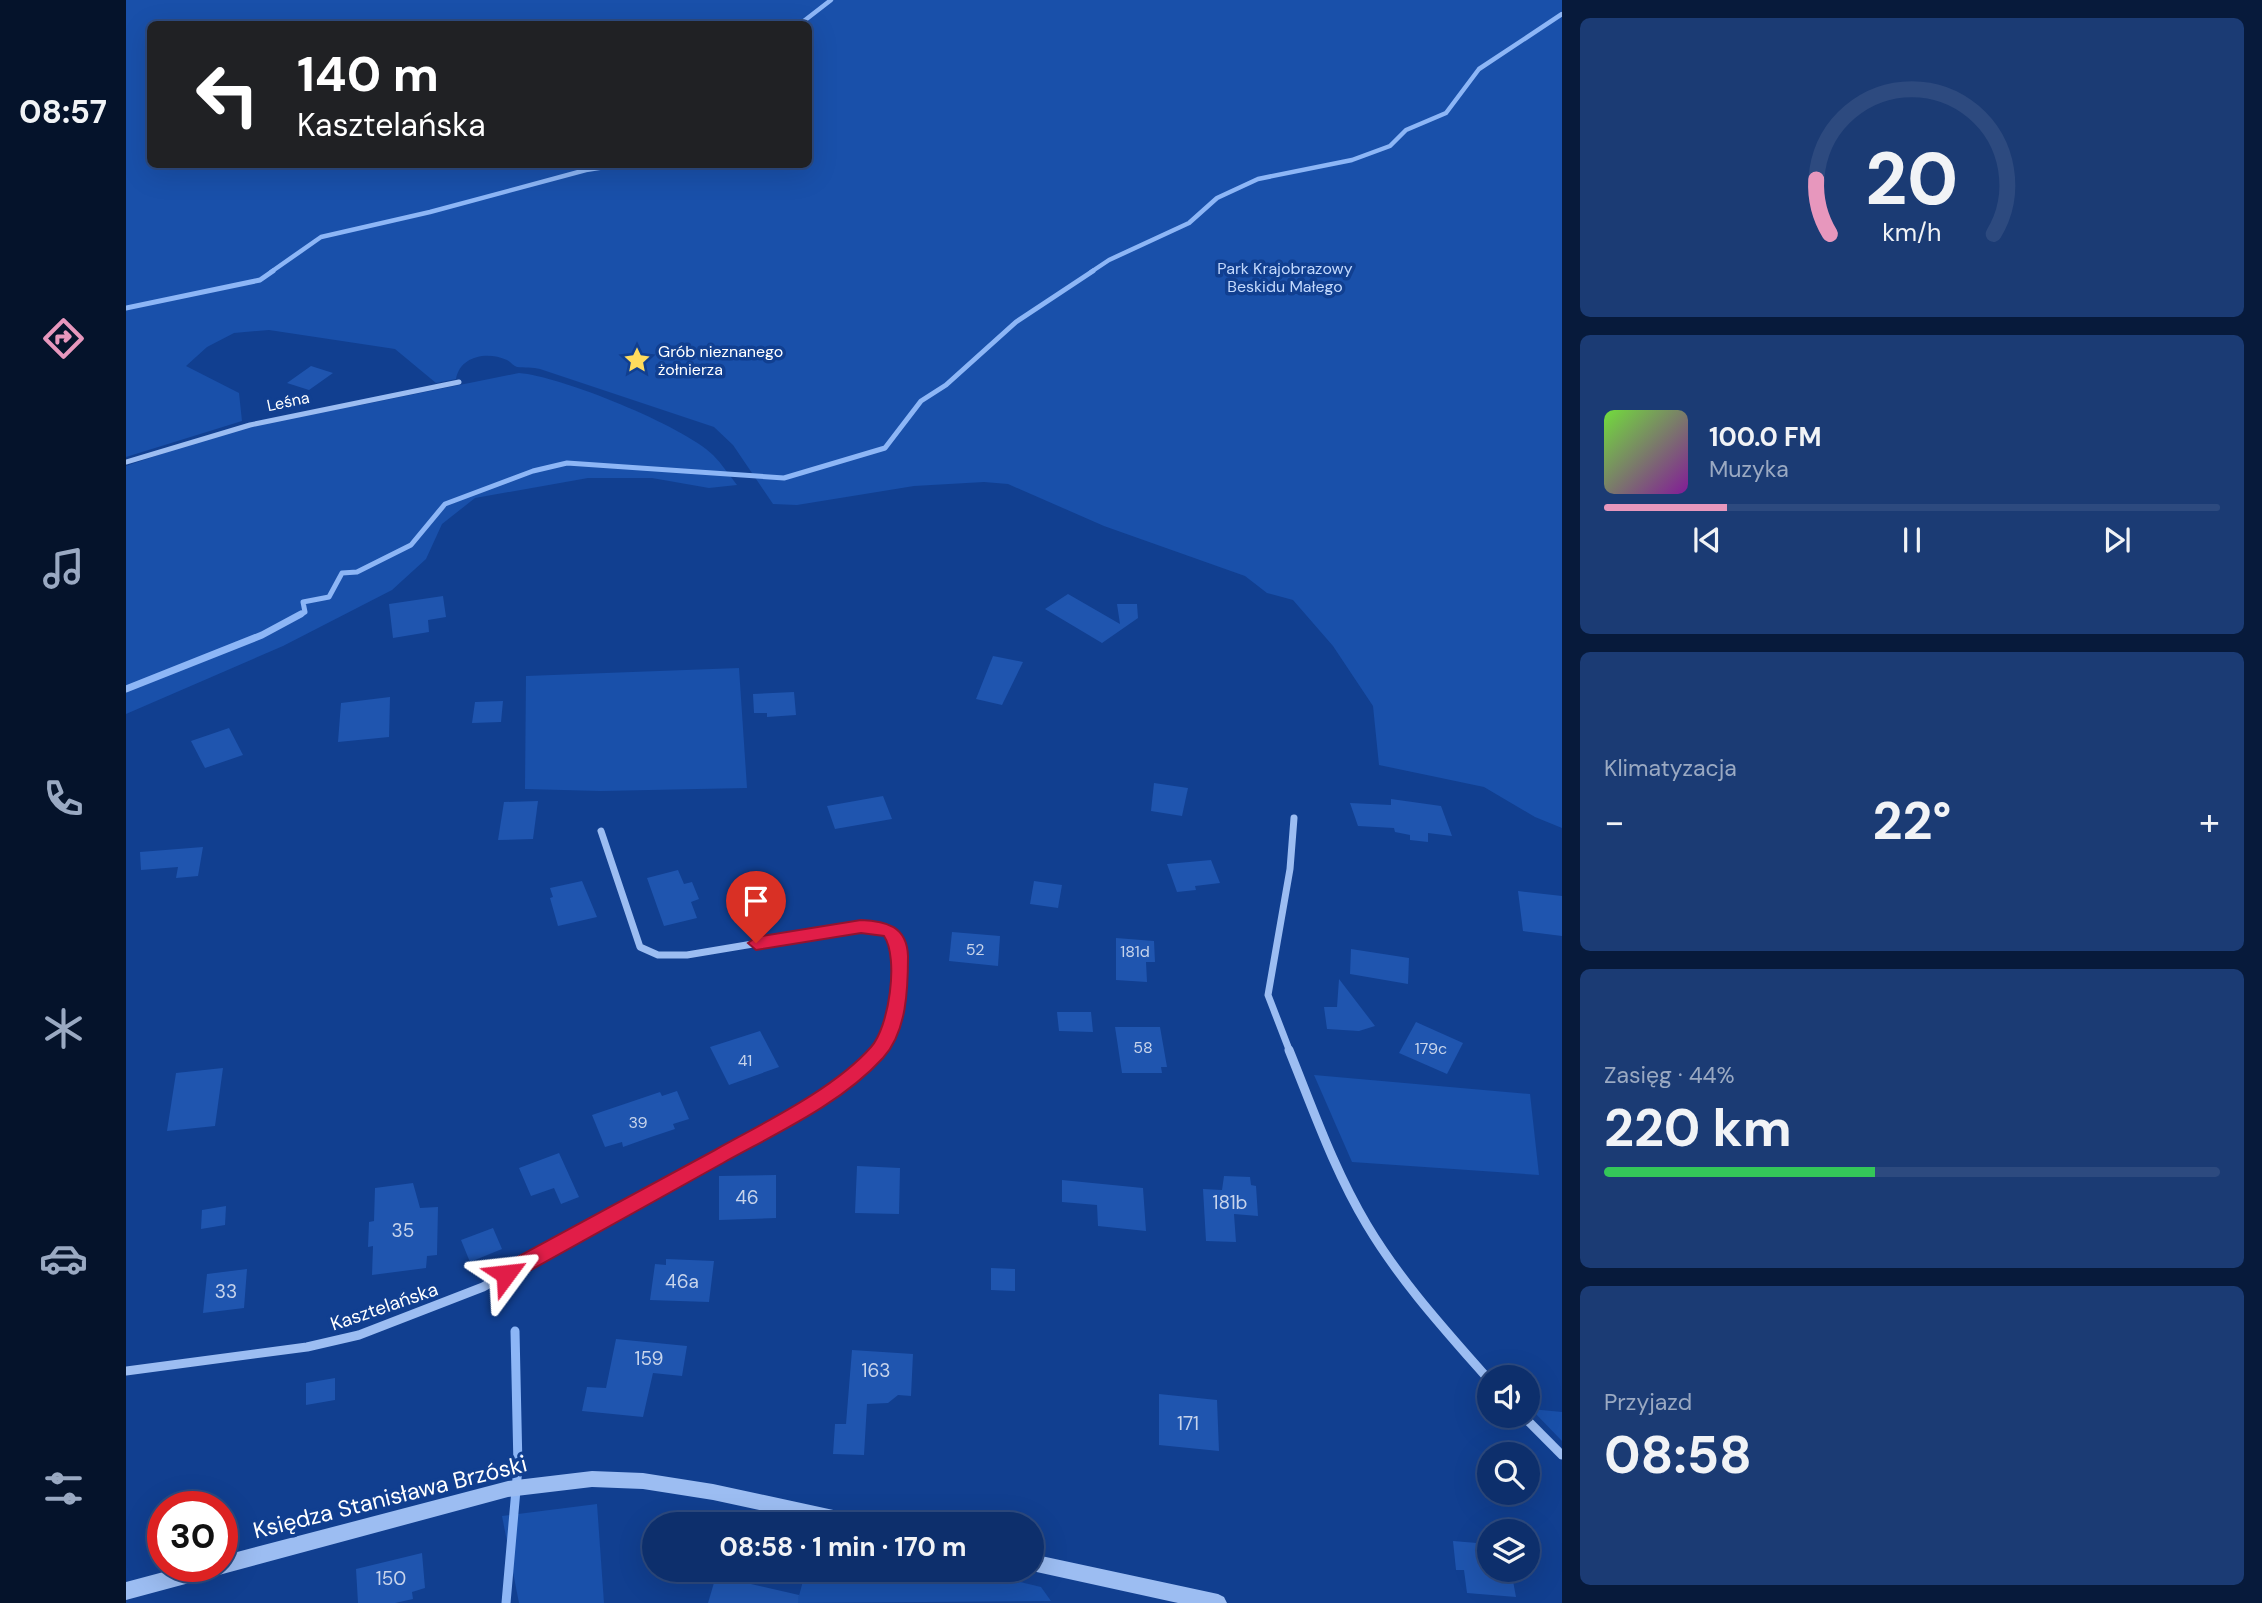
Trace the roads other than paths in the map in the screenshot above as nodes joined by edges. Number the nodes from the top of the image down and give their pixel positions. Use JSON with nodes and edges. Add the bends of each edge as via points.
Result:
{"nodes":[{"id":1,"x":459,"y":382,"type":"dead end"},
{"id":2,"x":126,"y":462,"type":"edge"},
{"id":3,"x":1294,"y":818,"type":"dead end"},
{"id":4,"x":601,"y":831,"type":"dead end"},
{"id":5,"x":1477,"y":1366,"type":"edge"},
{"id":6,"x":126,"y":1371,"type":"edge"},
{"id":7,"x":1535,"y":1428,"type":"edge"},
{"id":8,"x":1562,"y":1455,"type":"edge"},
{"id":9,"x":806,"y":1512,"type":"edge"},
{"id":10,"x":238,"y":1561,"type":"edge"},
{"id":11,"x":1044,"y":1565,"type":"edge"},
{"id":12,"x":160,"y":1582,"type":"edge"},
{"id":13,"x":126,"y":1591,"type":"edge"},
{"id":14,"x":1218,"y":1603,"type":"edge"}],
"edges":[{"from":1,"to":2,"type":"street","name":"Leśna","via":[[281,416]]},
{"from":3,"to":5,"type":"street","via":[[1268,995],[1276,1019],[1353,1200],[1421,1301]]},
{"from":4,"to":6,"type":"street","name":"Kasztelańska","via":[[640,947],[658,955],[687,955],[861,926],[890,931],[899,944],[900,981],[892,1024],[878,1052],[784,1121],[483,1287],[359,1335],[307,1347]]},
{"from":7,"to":8,"type":"street"},
{"from":9,"to":10,"type":"street","name":"Księdza Stanisława Brzóski","via":[[643,1481],[592,1479],[508,1489]]},
{"from":11,"to":14,"type":"street"},
{"from":12,"to":13,"type":"street","name":"Księdza Stanisława Brzóski"}]}
